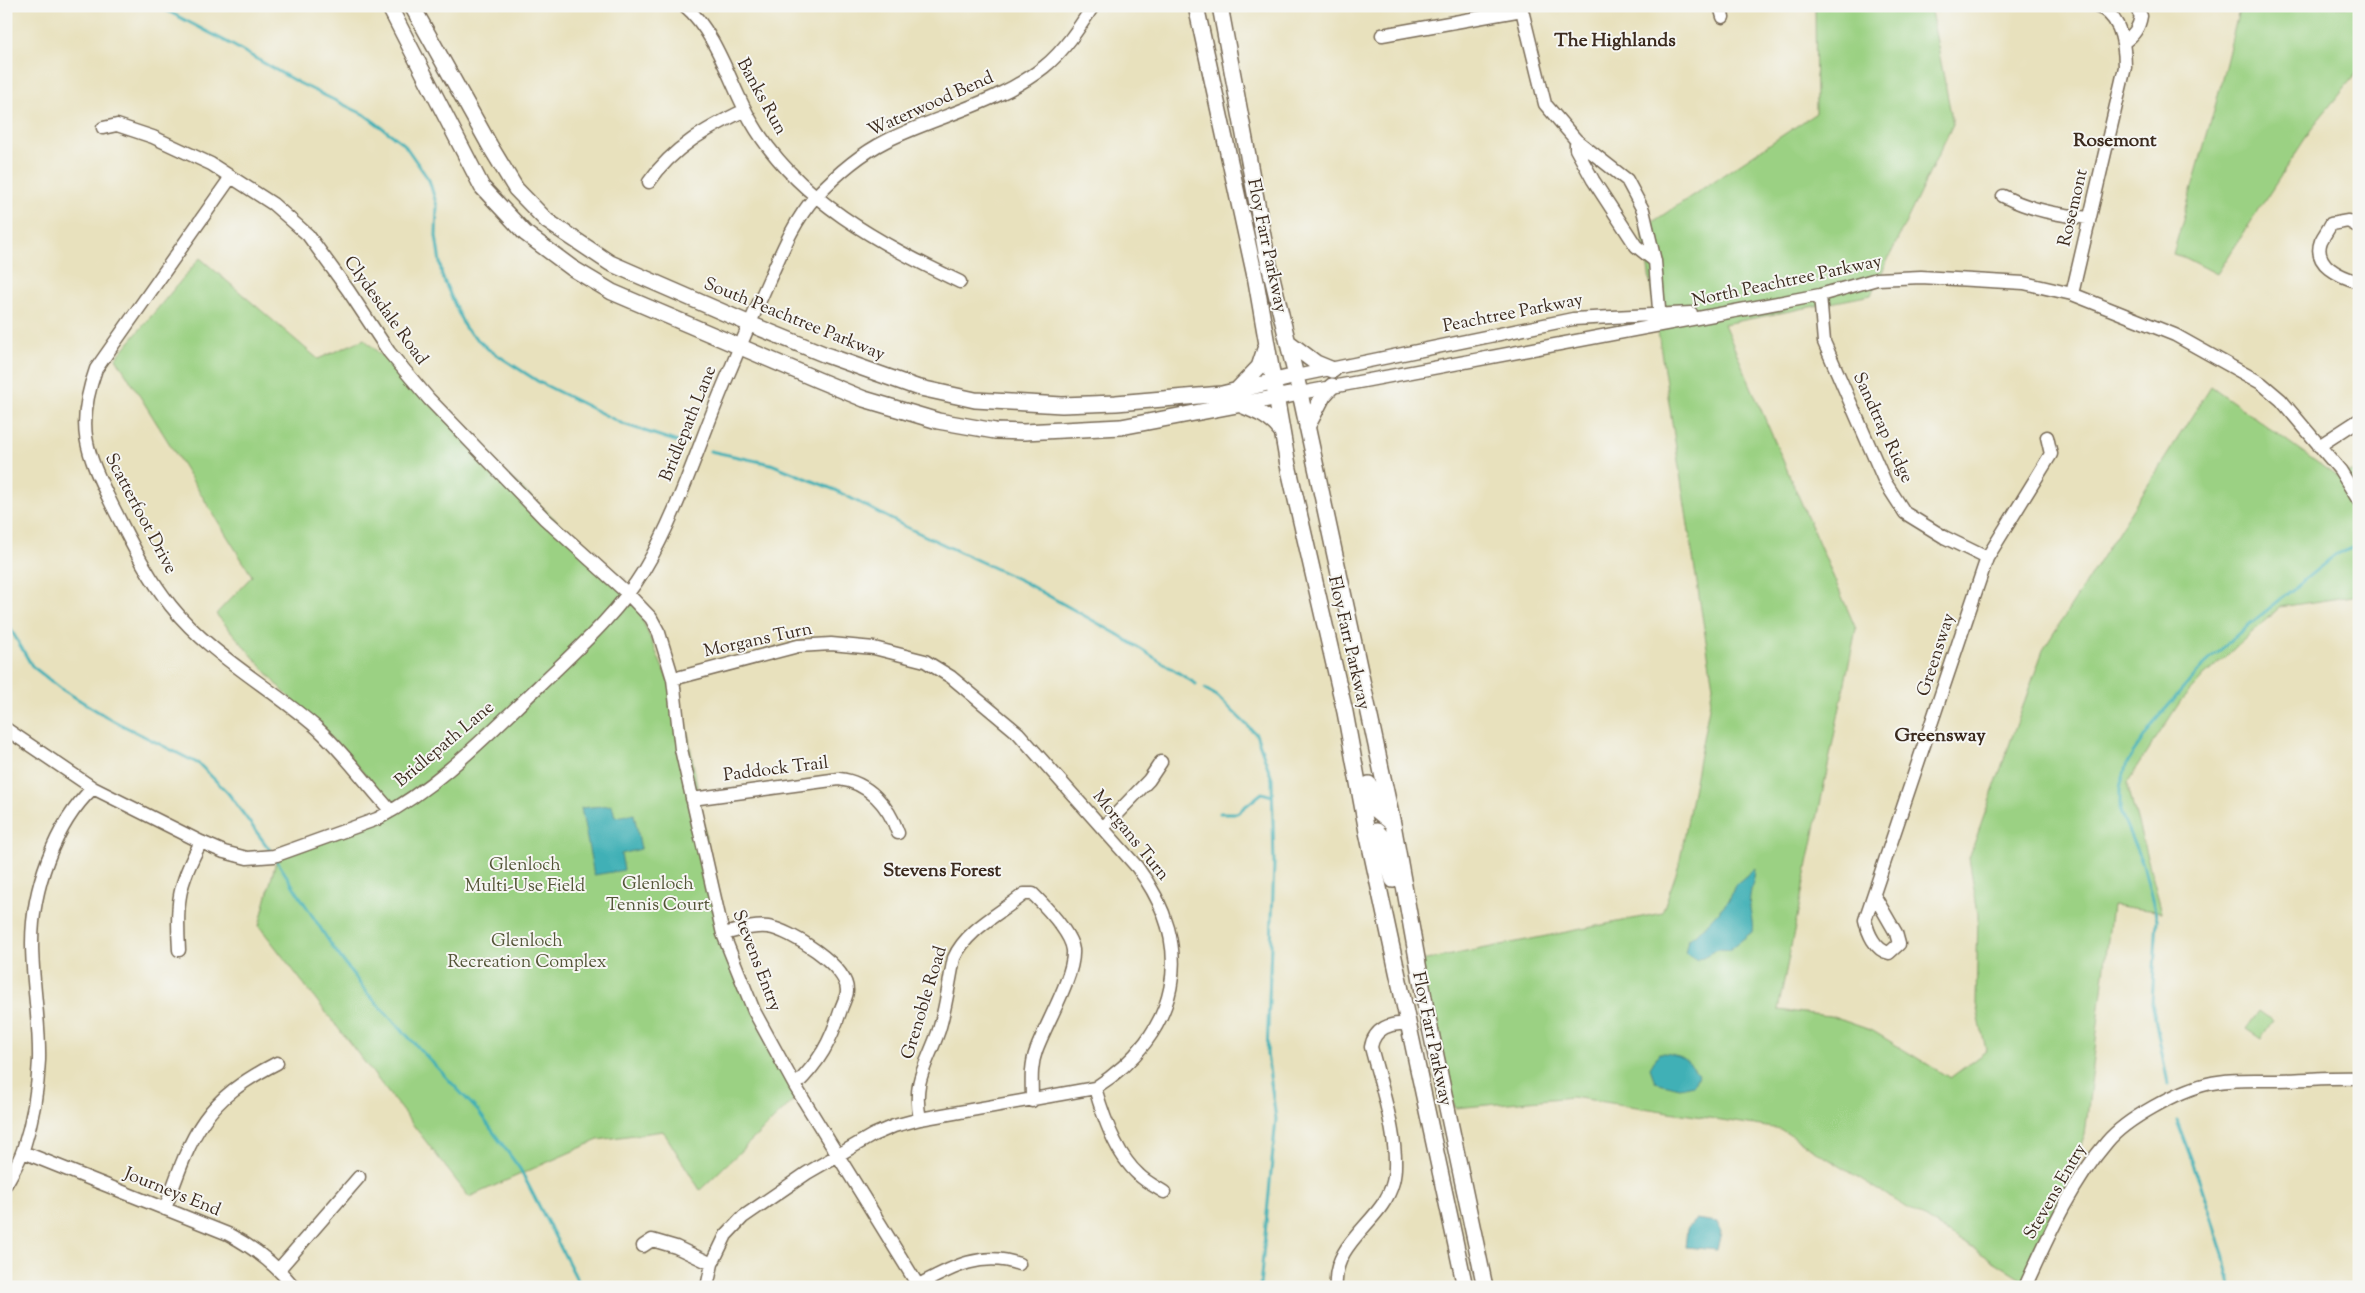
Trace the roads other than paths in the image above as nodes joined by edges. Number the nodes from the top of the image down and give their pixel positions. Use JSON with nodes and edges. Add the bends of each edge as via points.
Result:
{"nodes":[{"id":1,"x":388,"y":6,"type":"edge"},
{"id":2,"x":412,"y":6,"type":"edge"},
{"id":3,"x":685,"y":6,"type":"edge"},
{"id":4,"x":1093,"y":6,"type":"edge"},
{"id":5,"x":1196,"y":6,"type":"edge"},
{"id":6,"x":1220,"y":6,"type":"edge"},
{"id":7,"x":2134,"y":6,"type":"edge"},
{"id":8,"x":2103,"y":7,"type":"edge"},
{"id":9,"x":1522,"y":8,"type":"edge"},
{"id":10,"x":1382,"y":35,"type":"dead end"},
{"id":11,"x":2124,"y":42,"type":"junction"},
{"id":12,"x":745,"y":110,"type":"junction"},
{"id":13,"x":102,"y":128,"type":"dead end"},
{"id":14,"x":1576,"y":140,"type":"junction"},
{"id":15,"x":231,"y":177,"type":"junction"},
{"id":16,"x":649,"y":182,"type":"dead end"},
{"id":17,"x":816,"y":196,"type":"junction"},
{"id":18,"x":2003,"y":196,"type":"dead end"},
{"id":19,"x":2089,"y":218,"type":"junction"},
{"id":20,"x":2359,"y":227,"type":"edge"},
{"id":21,"x":1655,"y":261,"type":"junction"},
{"id":22,"x":960,"y":282,"type":"dead end"},
{"id":23,"x":2359,"y":282,"type":"edge"},
{"id":24,"x":2072,"y":294,"type":"junction"},
{"id":25,"x":1820,"y":295,"type":"junction"},
{"id":26,"x":1660,"y":320,"type":"junction"},
{"id":27,"x":750,"y":324,"type":"junction"},
{"id":28,"x":1288,"y":342,"type":"junction"},
{"id":29,"x":1267,"y":344,"type":"junction"},
{"id":30,"x":740,"y":346,"type":"junction"},
{"id":31,"x":1417,"y":351,"type":"junction"},
{"id":32,"x":1422,"y":369,"type":"junction"},
{"id":33,"x":1333,"y":370,"type":"junction"},
{"id":34,"x":1296,"y":376,"type":"junction"},
{"id":35,"x":1274,"y":382,"type":"junction"},
{"id":36,"x":1332,"y":386,"type":"junction"},
{"id":37,"x":1300,"y":393,"type":"junction"},
{"id":38,"x":1276,"y":397,"type":"junction"},
{"id":39,"x":1238,"y":398,"type":"junction"},
{"id":40,"x":2359,"y":420,"type":"edge"},
{"id":41,"x":1307,"y":427,"type":"junction"},
{"id":42,"x":1282,"y":432,"type":"junction"},
{"id":43,"x":2047,"y":437,"type":"dead end"},
{"id":44,"x":2319,"y":446,"type":"junction"},
{"id":45,"x":2359,"y":501,"type":"edge"},
{"id":46,"x":1987,"y":558,"type":"junction"},
{"id":47,"x":627,"y":593,"type":"junction"},
{"id":48,"x":673,"y":679,"type":"junction"},
{"id":49,"x":1345,"y":712,"type":"junction"},
{"id":50,"x":6,"y":729,"type":"edge"},
{"id":51,"x":1160,"y":762,"type":"dead end"},
{"id":52,"x":93,"y":788,"type":"junction"},
{"id":53,"x":692,"y":799,"type":"junction"},
{"id":54,"x":391,"y":812,"type":"junction"},
{"id":55,"x":1392,"y":824,"type":"junction"},
{"id":56,"x":1103,"y":828,"type":"junction"},
{"id":57,"x":1368,"y":832,"type":"junction"},
{"id":58,"x":898,"y":833,"type":"dead end"},
{"id":59,"x":201,"y":842,"type":"junction"},
{"id":60,"x":1874,"y":895,"type":"dead end"},
{"id":61,"x":1407,"y":906,"type":"junction"},
{"id":62,"x":723,"y":934,"type":"junction"},
{"id":63,"x":179,"y":950,"type":"dead end"},
{"id":64,"x":1409,"y":1025,"type":"junction"},
{"id":65,"x":277,"y":1063,"type":"dead end"},
{"id":66,"x":2359,"y":1078,"type":"edge"},
{"id":67,"x":794,"y":1086,"type":"junction"},
{"id":68,"x":1095,"y":1088,"type":"junction"},
{"id":69,"x":1032,"y":1101,"type":"junction"},
{"id":70,"x":920,"y":1119,"type":"junction"},
{"id":71,"x":23,"y":1152,"type":"junction"},
{"id":72,"x":838,"y":1155,"type":"junction"},
{"id":73,"x":359,"y":1177,"type":"dead end"},
{"id":74,"x":6,"y":1184,"type":"edge"},
{"id":75,"x":1164,"y":1192,"type":"dead end"},
{"id":76,"x":165,"y":1209,"type":"junction"},
{"id":77,"x":643,"y":1246,"type":"dead end"},
{"id":78,"x":712,"y":1264,"type":"junction"},
{"id":79,"x":1019,"y":1264,"type":"dead end"},
{"id":80,"x":279,"y":1269,"type":"junction"},
{"id":81,"x":917,"y":1286,"type":"edge"},
{"id":82,"x":294,"y":1287,"type":"edge"},
{"id":83,"x":707,"y":1287,"type":"edge"},
{"id":84,"x":1336,"y":1287,"type":"edge"},
{"id":85,"x":1465,"y":1287,"type":"edge"},
{"id":86,"x":1485,"y":1287,"type":"edge"},
{"id":87,"x":2025,"y":1287,"type":"edge"}],
"edges":[{"from":1,"to":30,"type":"main road","via":[[482,187],[525,233],[572,268],[612,292]]},
{"from":2,"to":27,"type":"main road","name":"South Peachtree Parkway","via":[[516,189],[547,221],[610,263]]},
{"from":3,"to":12,"type":"street","name":"Banks Run","via":[[702,26]]},
{"from":4,"to":17,"type":"street","name":"Waterwood Bend","via":[[1057,56],[1032,76],[977,106],[919,126],[883,143],[847,168]]},
{"from":5,"to":29,"type":"main road","name":"Floy Farr Parkway"},
{"from":6,"to":28,"type":"main road","name":"Floy Farr Parkway","via":[[1266,252]]},
{"from":7,"to":11,"type":"street","via":[[2141,16],[2140,25]]},
{"from":8,"to":11,"type":"street","name":"Rosemont","via":[[2122,33]]},
{"from":9,"to":10,"type":"street"},
{"from":9,"to":14,"type":"street","via":[[1545,104]]},
{"from":11,"to":19,"type":"street","name":"Rosemont","via":[[2125,67],[2119,99]]},
{"from":12,"to":16,"type":"street","via":[[698,135],[666,161]]},
{"from":12,"to":17,"type":"street","name":"Banks Run","via":[[771,151]]},
{"from":13,"to":15,"type":"street","name":"Clydesdale Road","via":[[116,125],[153,137]]},
{"from":14,"to":21,"type":"street","via":[[1576,149],[1613,211],[1636,246]]},
{"from":14,"to":21,"type":"street","via":[[1627,180],[1643,210]]},
{"from":15,"to":47,"type":"street","name":"Clydesdale Road","via":[[273,204],[308,235],[389,352],[430,399],[552,526]]},
{"from":15,"to":54,"type":"street","name":"Scatterfoot Drive","via":[[96,369],[84,406],[86,445],[91,463],[138,557],[171,606],[237,666],[316,727]]},
{"from":17,"to":22,"type":"street","name":"Banks Run","via":[[862,232]]},
{"from":17,"to":27,"type":"street","name":"Waterwood Bend","via":[[790,232]]},
{"from":18,"to":19,"type":"street","via":[[2045,212]]},
{"from":19,"to":24,"type":"street","name":"Rosemont"},
{"from":20,"to":23,"type":"street","via":[[2348,221],[2331,224],[2321,242],[2320,254],[2339,276]]},
{"from":21,"to":26,"type":"street"},
{"from":24,"to":25,"type":"street","name":"North Peachtree Parkway","via":[[2024,283],[1921,277],[1877,279]]},
{"from":24,"to":44,"type":"street","name":"North Peachtree Parkway","via":[[2175,335],[2244,372],[2281,400]]},
{"from":25,"to":26,"type":"street","name":"North Peachtree Parkway","via":[[1736,311]]},
{"from":25,"to":46,"type":"street","name":"Sandtrap Ridge","via":[[1824,342],[1885,482],[1905,512],[1944,537]]},
{"from":26,"to":31,"type":"street","name":"Peachtree Parkway","via":[[1572,319]]},
{"from":26,"to":32,"type":"street","name":"North Peachtree Parkway"},
{"from":27,"to":30,"type":"street","name":"Bridlepath Lane"},
{"from":27,"to":39,"type":"main road","name":"South Peachtree Parkway","via":[[916,387],[975,400],[1071,405]]},
{"from":28,"to":33,"type":"main road","via":[[1316,363]]},
{"from":28,"to":34,"type":"main road","name":"Floy Farr Parkway"},
{"from":29,"to":35,"type":"main road","name":"Floy Farr Parkway"},
{"from":29,"to":39,"type":"main road","via":[[1259,367]]},
{"from":30,"to":39,"type":"main road","via":[[864,399],[938,422],[978,429],[1024,432],[1121,427]]},
{"from":30,"to":47,"type":"street","name":"Bridlepath Lane","via":[[661,538],[643,572]]},
{"from":31,"to":32,"type":"street"},
{"from":31,"to":33,"type":"street"},
{"from":32,"to":36,"type":"street","name":"North Peachtree Parkway"},
{"from":33,"to":34,"type":"street"},
{"from":34,"to":35,"type":"main road","name":"South Peachtree Parkway"},
{"from":34,"to":37,"type":"main road","name":"Floy Farr Parkway"},
{"from":35,"to":38,"type":"main road","name":"Floy Farr Parkway"},
{"from":35,"to":39,"type":"main road","name":"South Peachtree Parkway"},
{"from":36,"to":37,"type":"street","name":"North Peachtree Parkway"},
{"from":36,"to":41,"type":"main road"},
{"from":37,"to":38,"type":"main road"},
{"from":37,"to":41,"type":"main road","name":"Floy Farr Parkway"},
{"from":38,"to":39,"type":"main road"},
{"from":38,"to":42,"type":"main road","name":"Floy Farr Parkway"},
{"from":39,"to":42,"type":"main road","via":[[1275,422]]},
{"from":40,"to":44,"type":"street"},
{"from":41,"to":55,"type":"main road","name":"Floy Farr Parkway"},
{"from":42,"to":49,"type":"main road","name":"Floy Farr Parkway"},
{"from":43,"to":46,"type":"street","name":"Greensway","via":[[2052,454]]},
{"from":44,"to":45,"type":"street","name":"North Peachtree Parkway","via":[[2340,470]]},
{"from":46,"to":60,"type":"street","name":"Greensway"},
{"from":47,"to":48,"type":"street","name":"Stevens Entry","via":[[651,618]]},
{"from":47,"to":54,"type":"street","name":"Bridlepath Lane","via":[[583,643],[484,739]]},
{"from":48,"to":53,"type":"street","name":"Stevens Entry","via":[[681,749]]},
{"from":48,"to":56,"type":"street","name":"Morgans Turn","via":[[798,646],[832,644],[905,654],[925,661],[951,677],[1018,733]]},
{"from":49,"to":55,"type":"main road","via":[[1355,724],[1372,802]]},
{"from":49,"to":57,"type":"main road","name":"Floy Farr Parkway"},
{"from":50,"to":52,"type":"street","name":"Bridlepath Lane"},
{"from":51,"to":56,"type":"street","via":[[1149,780]]},
{"from":52,"to":59,"type":"street","name":"Bridlepath Lane"},
{"from":52,"to":71,"type":"street","via":[[61,832],[48,860],[38,896],[32,943],[39,1062]]},
{"from":53,"to":58,"type":"street","name":"Paddock Trail","via":[[839,779],[852,781],[883,803]]},
{"from":53,"to":62,"type":"street","name":"Stevens Entry"},
{"from":54,"to":59,"type":"street","name":"Bridlepath Lane","via":[[277,855],[247,858]]},
{"from":55,"to":61,"type":"main road","name":"Floy Farr Parkway"},
{"from":56,"to":68,"type":"street","name":"Morgans Turn","via":[[1157,896],[1169,928],[1174,956],[1168,1001],[1153,1030],[1135,1057],[1116,1075]]},
{"from":57,"to":61,"type":"main road","via":[[1377,831],[1382,836],[1396,894]]},
{"from":57,"to":64,"type":"main road","name":"Floy Farr Parkway"},
{"from":59,"to":63,"type":"street","via":[[178,899]]},
{"from":61,"to":86,"type":"main road","name":"Floy Farr Parkway"},
{"from":62,"to":67,"type":"street","name":"Stevens Entry","via":[[754,1011]]},
{"from":62,"to":67,"type":"street","via":[[754,926],[777,928],[838,968],[845,978],[848,991],[826,1048],[814,1068]]},
{"from":64,"to":84,"type":"street","via":[[1382,1028],[1372,1037],[1371,1047],[1392,1132],[1393,1182],[1385,1202],[1342,1254]]},
{"from":64,"to":85,"type":"main road","name":"Floy Farr Parkway"},
{"from":65,"to":76,"type":"street","via":[[242,1082],[210,1110],[198,1127]]},
{"from":66,"to":87,"type":"street","name":"Stevens Entry","via":[[2243,1080],[2208,1084],[2165,1100],[2142,1114],[2108,1140],[2088,1166],[2057,1218]]},
{"from":67,"to":72,"type":"street","name":"Stevens Entry"},
{"from":68,"to":69,"type":"street","name":"Morgans Turn"},
{"from":68,"to":75,"type":"street","via":[[1130,1165],[1137,1174]]},
{"from":69,"to":70,"type":"street","name":"Morgans Turn"},
{"from":69,"to":70,"type":"street","name":"Grenoble Road","via":[[1031,1068],[1035,1052],[1065,982],[1073,950],[1068,937],[1042,904],[1033,894],[1024,894],[958,948],[939,1029],[917,1086]]},
{"from":70,"to":72,"type":"street","name":"Morgans Turn","via":[[880,1132]]},
{"from":71,"to":74,"type":"street"},
{"from":71,"to":76,"type":"street","name":"Journeys End"},
{"from":72,"to":78,"type":"street","name":"Morgans Turn","via":[[743,1217],[726,1234]]},
{"from":72,"to":81,"type":"street","name":"Stevens Entry"},
{"from":73,"to":80,"type":"street"},
{"from":76,"to":80,"type":"street","name":"Journeys End","via":[[251,1246]]},
{"from":77,"to":78,"type":"street","via":[[652,1240]]},
{"from":78,"to":83,"type":"street","name":"Morgans Turn"},
{"from":79,"to":81,"type":"street","via":[[1005,1260],[971,1261]]},
{"from":80,"to":82,"type":"street","name":"Journeys End"}]}
